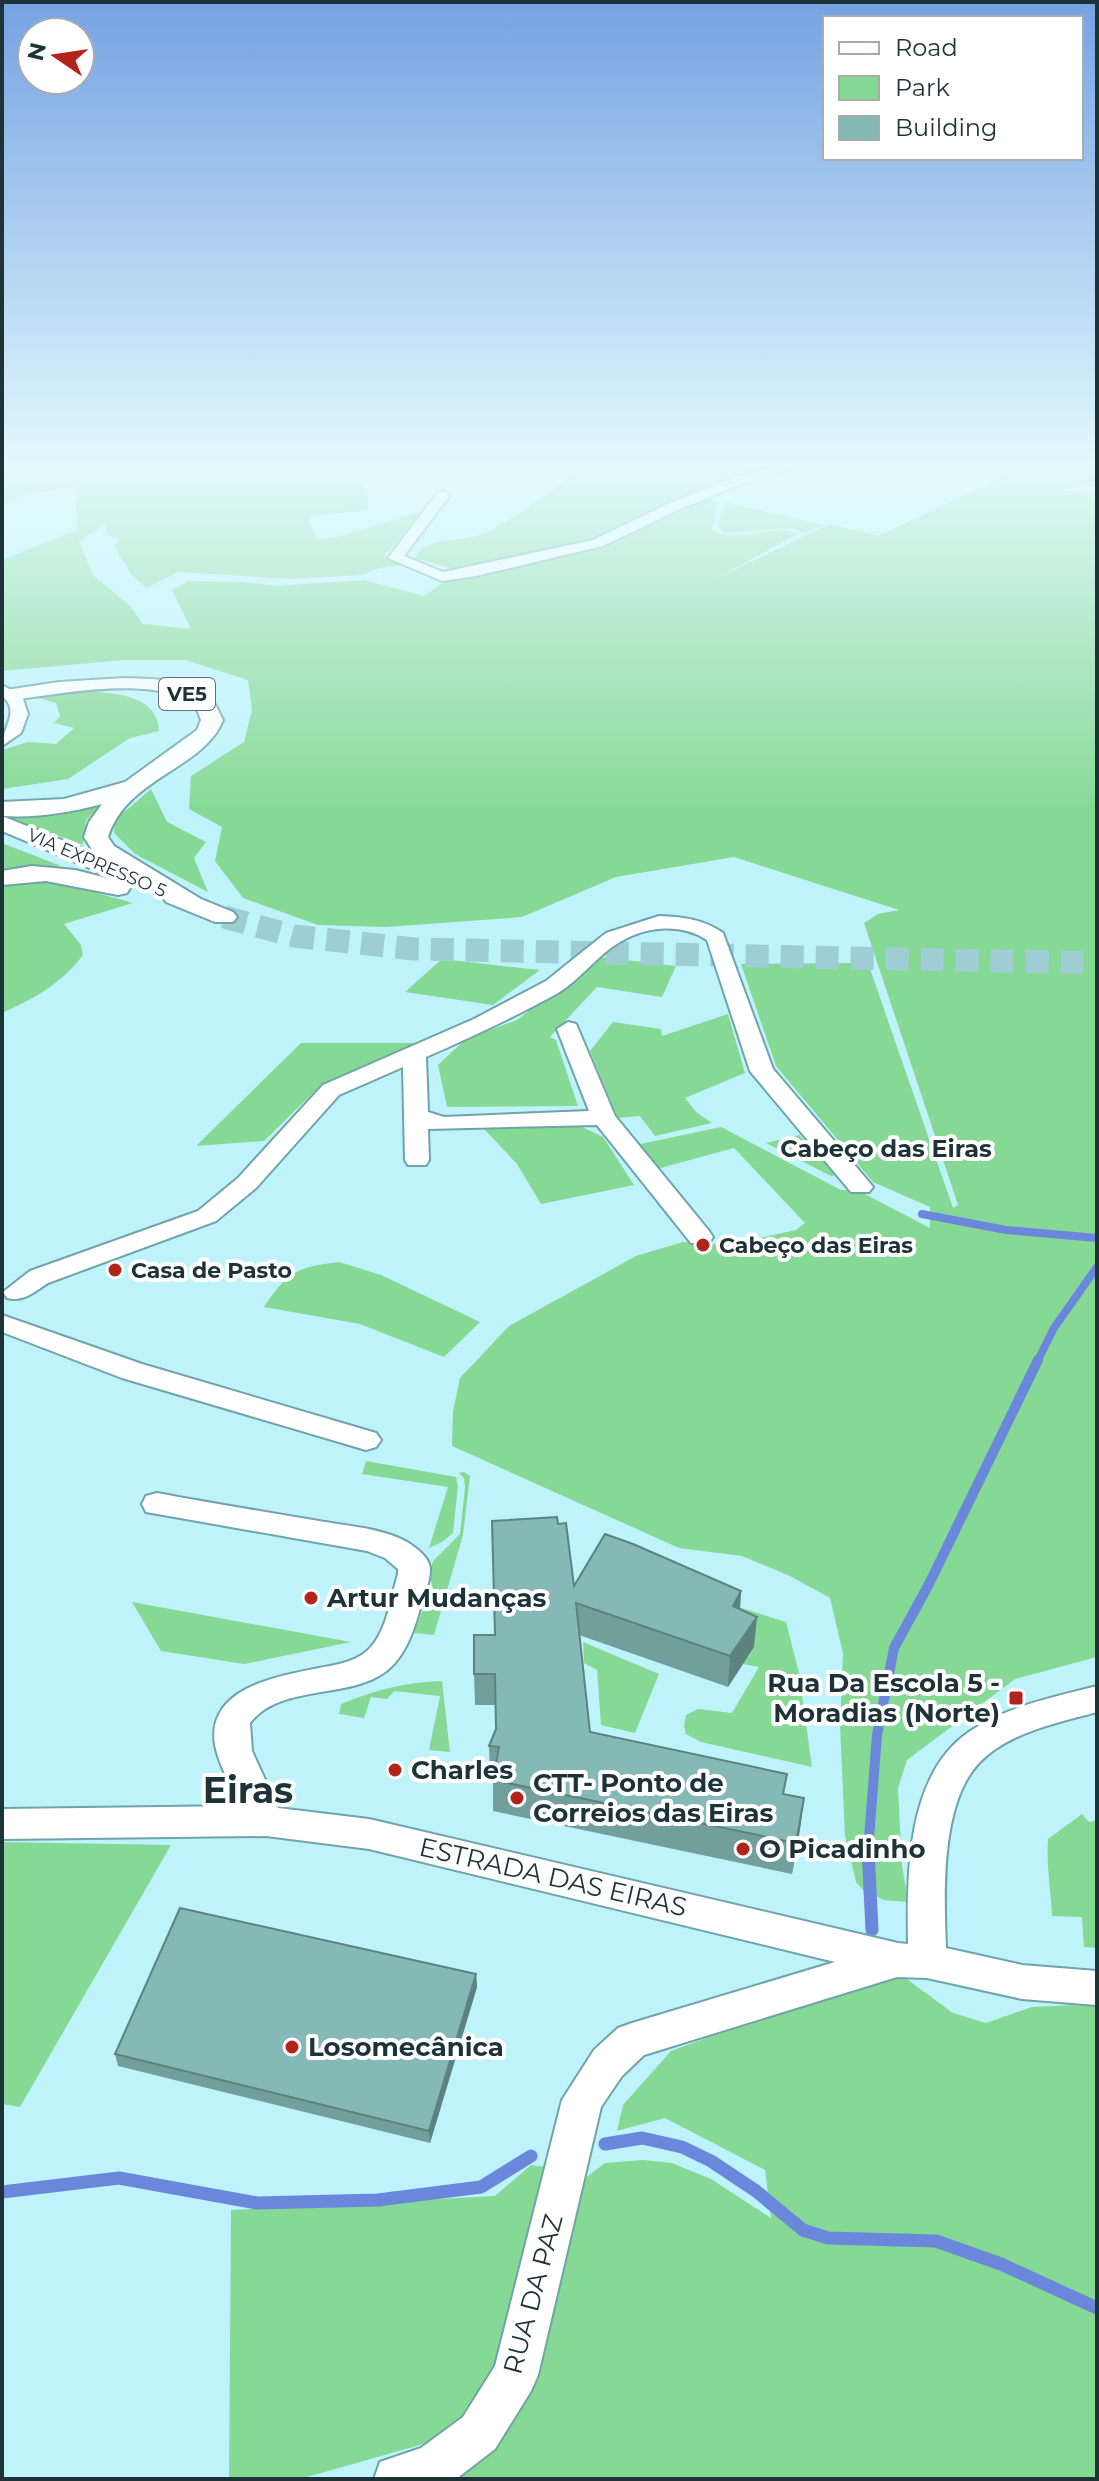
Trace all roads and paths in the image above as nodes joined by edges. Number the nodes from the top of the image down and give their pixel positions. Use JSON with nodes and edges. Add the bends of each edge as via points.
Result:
{"nodes":[{"id":1,"x":8,"y":692,"type":"edge"},
{"id":2,"x":2,"y":741,"type":"edge"},
{"id":3,"x":138,"y":783,"type":"junction"},
{"id":4,"x":2,"y":809,"type":"edge"},
{"id":5,"x":2,"y":823,"type":"edge"},
{"id":6,"x":2,"y":838,"type":"edge"},
{"id":7,"x":2,"y":878,"type":"edge"},
{"id":8,"x":192,"y":904,"type":"junction"},
{"id":9,"x":224,"y":917,"type":"tunnel mouth"},
{"id":10,"x":568,"y":1029,"type":"dead end"},
{"id":11,"x":414,"y":1054,"type":"junction"},
{"id":12,"x":414,"y":1115,"type":"junction"},
{"id":13,"x":604,"y":1118,"type":"junction"},
{"id":14,"x":417,"y":1160,"type":"dead end"},
{"id":15,"x":860,"y":1187,"type":"dead end"},
{"id":16,"x":700,"y":1237,"type":"dead end"},
{"id":17,"x":9,"y":1288,"type":"edge"},
{"id":18,"x":3,"y":1324,"type":"edge"},
{"id":19,"x":366,"y":1440,"type":"dead end"},
{"id":20,"x":157,"y":1504,"type":"dead end"},
{"id":21,"x":1097,"y":1699,"type":"edge"},
{"id":22,"x":266,"y":1821,"type":"junction"},
{"id":23,"x":2,"y":1824,"type":"edge"},
{"id":24,"x":912,"y":1960,"type":"junction"},
{"id":25,"x":1097,"y":1988,"type":"edge"},
{"id":26,"x":397,"y":2479,"type":"edge"}],
"edges":[{"from":1,"to":2,"type":"street","via":[[19,701],[19,724]]},
{"from":1,"to":3,"type":"main road","number":"VE5","via":[[148,685],[185,693],[208,707],[212,720],[207,733]]},
{"from":3,"to":4,"type":"main road","number":"VE5","via":[[70,806]]},
{"from":3,"to":8,"type":"main road","number":"VE5","via":[[102,815],[96,837],[105,851]]},
{"from":5,"to":8,"type":"main road","name":"VIA EXPRESSO 5","number":"VE5"},
{"from":6,"to":8,"type":"main road","name":"VIA EXPRESSO 5","number":"VE5"},
{"from":7,"to":8,"type":"main road","number":"VE5","via":[[46,873]]},
{"from":8,"to":9,"type":"main road","name":"VIA EXPRESSO 5","number":"VE5"},
{"from":10,"to":13,"type":"street"},
{"from":11,"to":12,"type":"street"},
{"from":11,"to":15,"type":"street","via":[[554,986],[613,937],[659,922],[701,927],[716,937],[762,1071]]},
{"from":11,"to":17,"type":"street","via":[[331,1090],[247,1183],[207,1216]]},
{"from":12,"to":13,"type":"street","via":[[444,1124]]},
{"from":12,"to":14,"type":"street"},
{"from":13,"to":16,"type":"street"},
{"from":17,"to":18,"type":"street"},
{"from":18,"to":19,"type":"street","via":[[132,1371]]},
{"from":20,"to":22,"type":"street","via":[[371,1541],[396,1550],[413,1564],[389,1647],[378,1662],[256,1696],[233,1725],[232,1741]]},
{"from":21,"to":24,"type":"street","via":[[1033,1716],[966,1754],[944,1790]]},
{"from":22,"to":23,"type":"street","name":"ESTRADA DAS EIRAS"},
{"from":22,"to":24,"type":"street","name":"ESTRADA DAS EIRAS","via":[[369,1834]]},
{"from":24,"to":25,"type":"street","name":"ESTRADA DAS EIRAS","via":[[1022,1982]]},
{"from":24,"to":26,"type":"street","name":"RUA DA PAZ","via":[[632,2041],[608,2063],[582,2100],[515,2375],[479,2433],[434,2467]]}]}
